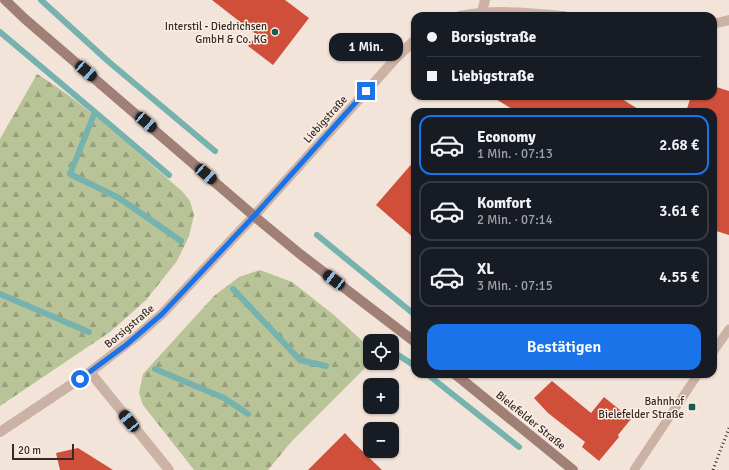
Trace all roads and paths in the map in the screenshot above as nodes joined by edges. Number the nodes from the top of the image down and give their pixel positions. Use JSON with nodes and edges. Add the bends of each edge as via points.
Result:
{"nodes":[{"id":1,"x":5,"y":0,"type":"edge"},
{"id":2,"x":485,"y":0,"type":"edge"},
{"id":3,"x":482,"y":12,"type":"edge"},
{"id":4,"x":729,"y":20,"type":"edge"},
{"id":5,"x":717,"y":23,"type":"edge"},
{"id":6,"x":411,"y":44,"type":"edge"},
{"id":7,"x":254,"y":216,"type":"junction"},
{"id":8,"x":729,"y":329,"type":"edge"},
{"id":9,"x":411,"y":339,"type":"edge"},
{"id":10,"x":717,"y":346,"type":"edge"},
{"id":11,"x":90,"y":372,"type":"junction"},
{"id":12,"x":460,"y":378,"type":"edge"},
{"id":13,"x":695,"y":378,"type":"edge"},
{"id":14,"x":0,"y":432,"type":"edge"},
{"id":15,"x":169,"y":470,"type":"edge"},
{"id":16,"x":572,"y":470,"type":"edge"},
{"id":17,"x":634,"y":470,"type":"edge"}],
"edges":[{"from":1,"to":7,"type":"main road"},
{"from":2,"to":3,"type":"street"},
{"from":4,"to":5,"type":"street"},
{"from":6,"to":7,"type":"street","name":"Liebigstraße"},
{"from":7,"to":9,"type":"main road"},
{"from":7,"to":11,"type":"street","name":"Borsigstraße","via":[[162,314]]},
{"from":8,"to":10,"type":"lane"},
{"from":11,"to":14,"type":"street","name":"Borsigstraße"},
{"from":11,"to":15,"type":"street"},
{"from":12,"to":16,"type":"main road","name":"Bielefelder Straße"},
{"from":13,"to":17,"type":"lane"}]}
